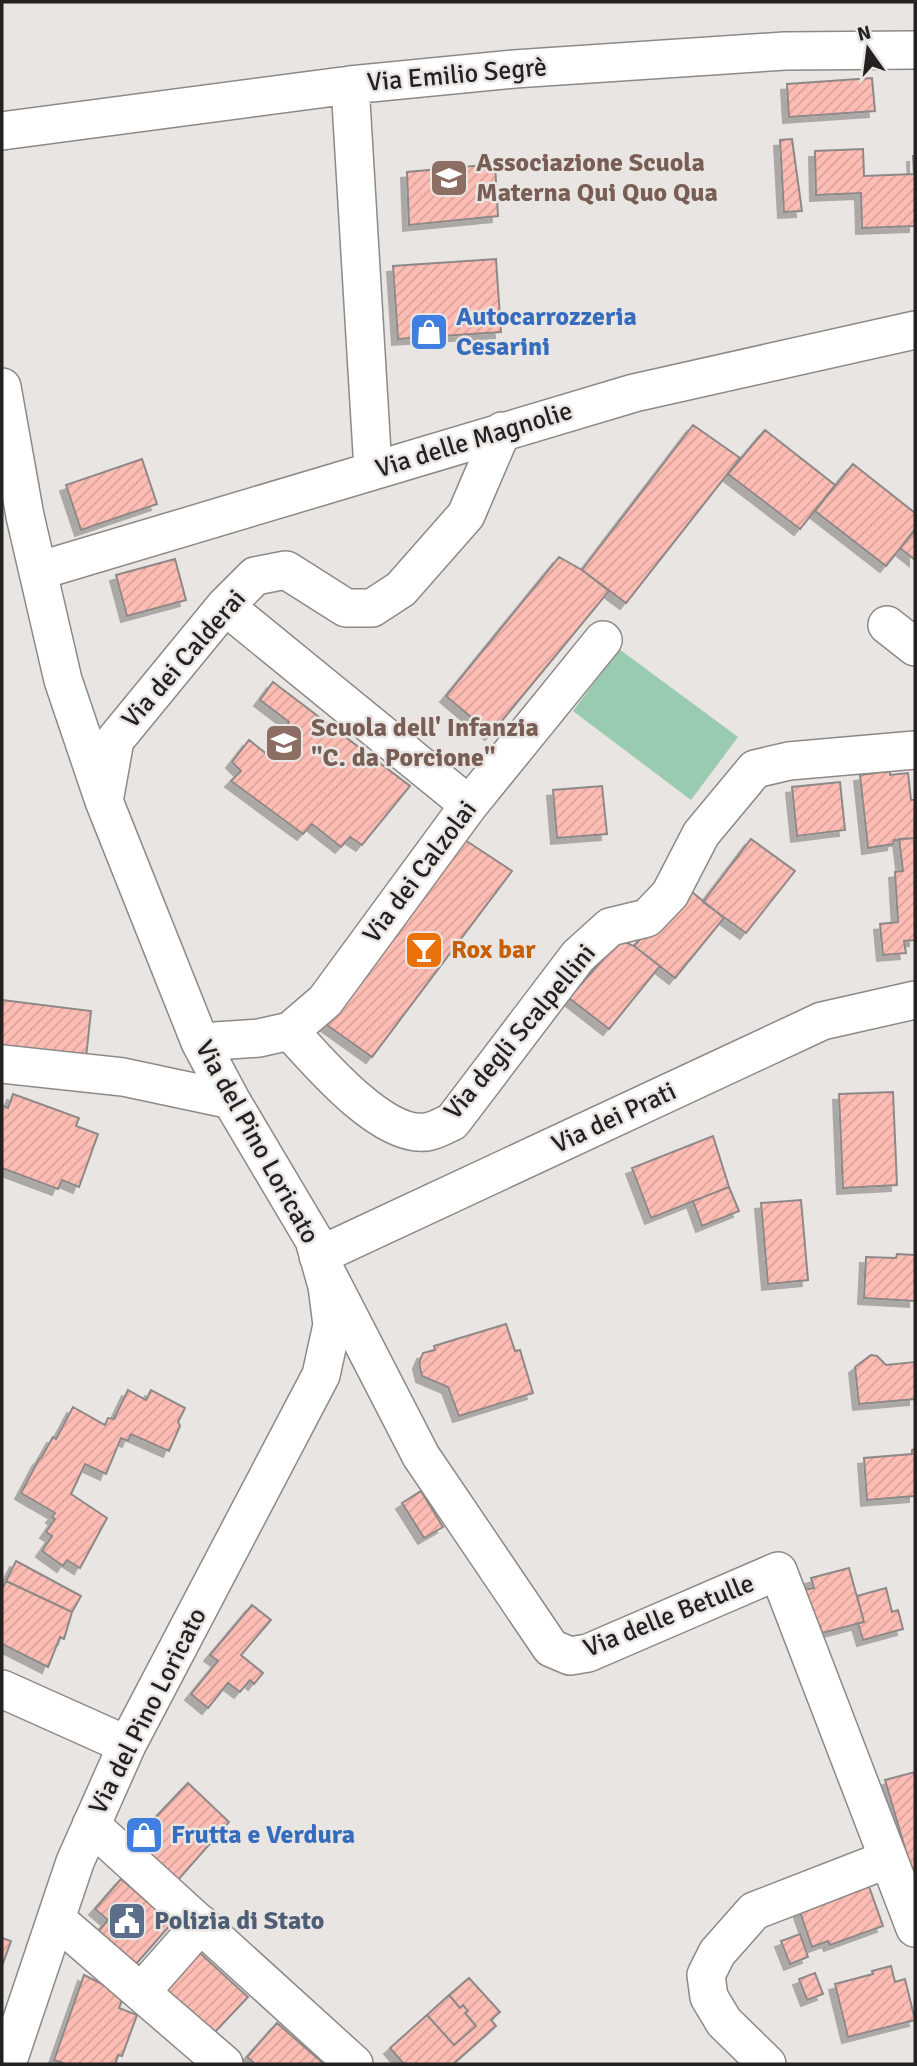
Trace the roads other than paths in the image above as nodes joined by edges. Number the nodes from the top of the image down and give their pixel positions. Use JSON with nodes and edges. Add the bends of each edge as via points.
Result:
{"nodes":[{"id":1,"x":915,"y":50,"type":"edge"},
{"id":2,"x":350,"y":85,"type":"junction"},
{"id":3,"x":2,"y":131,"type":"edge"},
{"id":4,"x":915,"y":331,"type":"edge"},
{"id":5,"x":2,"y":387,"type":"edge"},
{"id":6,"x":502,"y":431,"type":"junction"},
{"id":7,"x":373,"y":470,"type":"junction"},
{"id":8,"x":38,"y":571,"type":"junction"},
{"id":9,"x":225,"y":606,"type":"junction"},
{"id":10,"x":603,"y":640,"type":"dead end"},
{"id":11,"x":915,"y":750,"type":"edge"},
{"id":12,"x":104,"y":801,"type":"junction"},
{"id":13,"x":469,"y":805,"type":"junction"},
{"id":14,"x":915,"y":1000,"type":"edge"},
{"id":15,"x":290,"y":1031,"type":"junction"},
{"id":16,"x":200,"y":1042,"type":"junction"},
{"id":17,"x":2,"y":1064,"type":"edge"},
{"id":18,"x":231,"y":1100,"type":"junction"},
{"id":19,"x":318,"y":1256,"type":"junction"},
{"id":20,"x":2,"y":1689,"type":"edge"},
{"id":21,"x":127,"y":1745,"type":"junction"},
{"id":22,"x":91,"y":1825,"type":"junction"},
{"id":23,"x":888,"y":1859,"type":"junction"},
{"id":24,"x":56,"y":1919,"type":"junction"},
{"id":25,"x":201,"y":1924,"type":"junction"},
{"id":26,"x":915,"y":1928,"type":"edge"},
{"id":27,"x":141,"y":1992,"type":"junction"},
{"id":28,"x":7,"y":2064,"type":"edge"},
{"id":29,"x":224,"y":2064,"type":"edge"},
{"id":30,"x":354,"y":2064,"type":"edge"},
{"id":31,"x":767,"y":2064,"type":"edge"}],
"edges":[{"from":1,"to":2,"type":"street","name":"Via Emilio Segrè","via":[[785,51]]},
{"from":2,"to":3,"type":"street","name":"Via Emilio Segrè"},
{"from":2,"to":7,"type":"street"},
{"from":4,"to":6,"type":"street","name":"Via delle Magnolie","via":[[634,393]]},
{"from":5,"to":8,"type":"street","name":"Via del Pino Loricato"},
{"from":6,"to":7,"type":"street","name":"Via delle Magnolie"},
{"from":6,"to":9,"type":"street","name":"Via dei Calderai","via":[[466,515],[401,589],[372,608],[346,608],[286,570],[256,576]]},
{"from":7,"to":8,"type":"street","name":"Via delle Magnolie"},
{"from":8,"to":12,"type":"street","name":"Via del Pino Loricato","via":[[63,680]]},
{"from":9,"to":12,"type":"street","name":"Via dei Calderai","via":[[115,740]]},
{"from":9,"to":13,"type":"street"},
{"from":10,"to":13,"type":"street","name":"Via dei Calzolai"},
{"from":11,"to":15,"type":"street","name":"Via degli Scalpellini","via":[[789,761],[755,769],[701,834],[670,894],[647,918],[610,927],[578,956],[452,1122],[426,1132],[394,1126],[343,1088]]},
{"from":12,"to":16,"type":"street","name":"Via del Pino Loricato"},
{"from":13,"to":15,"type":"street","name":"Via dei Calzolai","via":[[325,1001]]},
{"from":14,"to":19,"type":"street","name":"Via dei Prati","via":[[822,1021]]},
{"from":15,"to":16,"type":"street","name":"Via dei Calzolai"},
{"from":16,"to":18,"type":"street","name":"Via del Pino Loricato"},
{"from":17,"to":18,"type":"street","via":[[122,1077]]},
{"from":18,"to":19,"type":"street","name":"Via del Pino Loricato","via":[[314,1240]]},
{"from":19,"to":21,"type":"street","name":"Via del Pino Loricato","via":[[331,1325],[321,1375]]},
{"from":19,"to":23,"type":"street","name":"Via delle Betulle","via":[[421,1455],[551,1648],[570,1656],[588,1653],[778,1572]]},
{"from":20,"to":21,"type":"street"},
{"from":21,"to":22,"type":"street","name":"Via del Pino Loricato"},
{"from":22,"to":24,"type":"street","name":"Via del Pino Loricato"},
{"from":22,"to":25,"type":"street"},
{"from":23,"to":26,"type":"street","name":"Via delle Betulle"},
{"from":23,"to":31,"type":"street","via":[[754,1911],[717,1953],[706,1975],[709,1997],[724,2022]]},
{"from":24,"to":27,"type":"street"},
{"from":24,"to":28,"type":"street","name":"Via del Pino Loricato"},
{"from":25,"to":27,"type":"street"},
{"from":25,"to":30,"type":"street"},
{"from":27,"to":29,"type":"street"}]}
